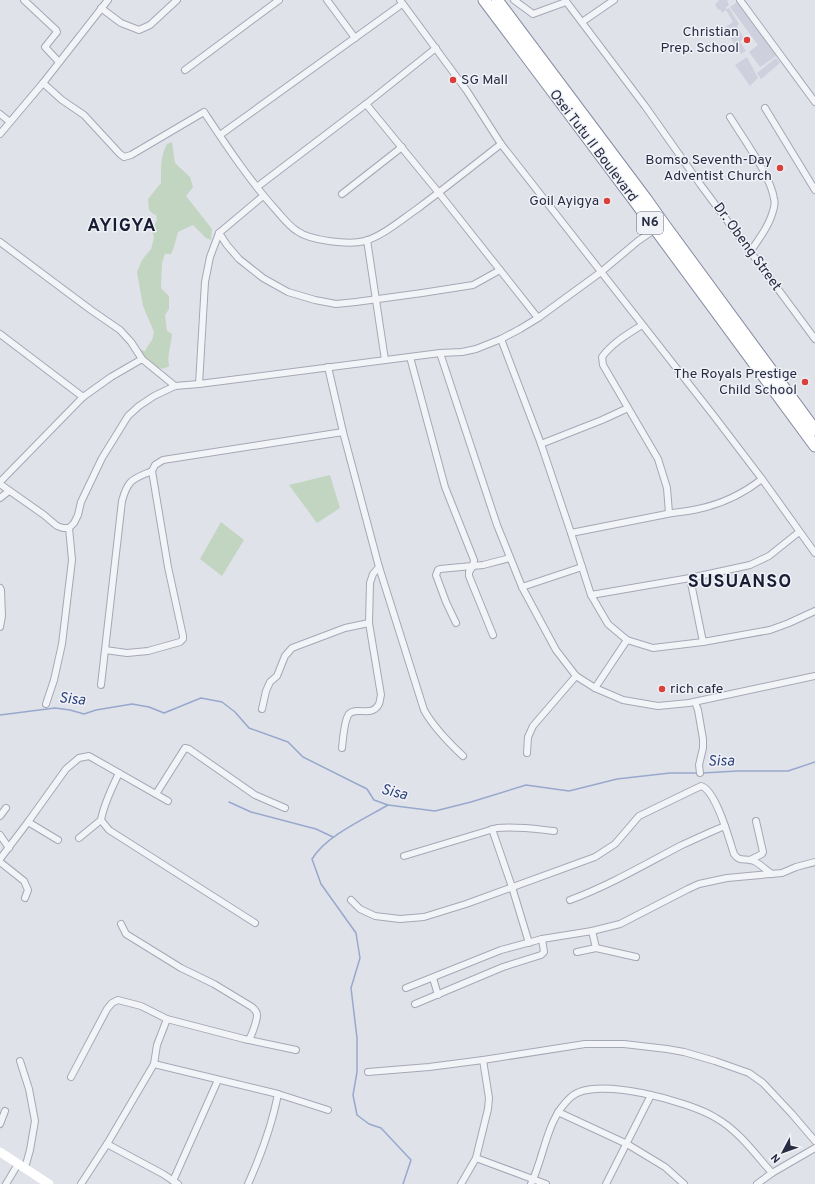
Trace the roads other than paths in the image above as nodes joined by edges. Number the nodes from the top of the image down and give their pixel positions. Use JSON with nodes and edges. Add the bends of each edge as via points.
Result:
{"nodes":[{"id":1,"x":24,"y":0,"type":"edge"},
{"id":2,"x":108,"y":0,"type":"edge"},
{"id":3,"x":177,"y":0,"type":"edge"},
{"id":4,"x":279,"y":0,"type":"edge"},
{"id":5,"x":327,"y":0,"type":"edge"},
{"id":6,"x":484,"y":0,"type":"edge"},
{"id":7,"x":497,"y":0,"type":"edge"},
{"id":8,"x":514,"y":0,"type":"edge"},
{"id":9,"x":614,"y":0,"type":"edge"},
{"id":10,"x":740,"y":0,"type":"edge"},
{"id":11,"x":566,"y":1,"type":"edge"},
{"id":12,"x":401,"y":2,"type":"edge"},
{"id":13,"x":101,"y":8,"type":"junction"},
{"id":14,"x":582,"y":22,"type":"junction"},
{"id":15,"x":355,"y":38,"type":"junction"},
{"id":16,"x":436,"y":48,"type":"junction"},
{"id":17,"x":59,"y":62,"type":"junction"},
{"id":18,"x":185,"y":70,"type":"dead end"},
{"id":19,"x":43,"y":83,"type":"junction"},
{"id":20,"x":815,"y":102,"type":"edge"},
{"id":21,"x":366,"y":104,"type":"junction"},
{"id":22,"x":764,"y":108,"type":"dead end"},
{"id":23,"x":0,"y":114,"type":"edge"},
{"id":24,"x":730,"y":117,"type":"dead end"},
{"id":25,"x":10,"y":122,"type":"junction"},
{"id":26,"x":0,"y":134,"type":"edge"},
{"id":27,"x":220,"y":135,"type":"junction"},
{"id":28,"x":501,"y":144,"type":"junction"},
{"id":29,"x":402,"y":148,"type":"junction"},
{"id":30,"x":256,"y":187,"type":"junction"},
{"id":31,"x":815,"y":190,"type":"edge"},
{"id":32,"x":439,"y":193,"type":"junction"},
{"id":33,"x":342,"y":194,"type":"dead end"},
{"id":34,"x":263,"y":196,"type":"junction"},
{"id":35,"x":659,"y":226,"type":"junction"},
{"id":36,"x":219,"y":233,"type":"junction"},
{"id":37,"x":367,"y":240,"type":"junction"},
{"id":38,"x":0,"y":242,"type":"edge"},
{"id":39,"x":750,"y":252,"type":"junction"},
{"id":40,"x":500,"y":270,"type":"junction"},
{"id":41,"x":601,"y":272,"type":"junction"},
{"id":42,"x":376,"y":299,"type":"junction"},
{"id":43,"x":538,"y":318,"type":"junction"},
{"id":44,"x":642,"y":325,"type":"junction"},
{"id":45,"x":0,"y":334,"type":"edge"},
{"id":46,"x":501,"y":339,"type":"junction"},
{"id":47,"x":815,"y":339,"type":"edge"},
{"id":48,"x":440,"y":353,"type":"junction"},
{"id":49,"x":410,"y":357,"type":"junction"},
{"id":50,"x":142,"y":358,"type":"junction"},
{"id":51,"x":385,"y":360,"type":"junction"},
{"id":52,"x":328,"y":367,"type":"junction"},
{"id":53,"x":199,"y":384,"type":"junction"},
{"id":54,"x":175,"y":386,"type":"junction"},
{"id":55,"x":83,"y":396,"type":"junction"},
{"id":56,"x":628,"y":408,"type":"junction"},
{"id":57,"x":815,"y":430,"type":"edge"},
{"id":58,"x":343,"y":432,"type":"junction"},
{"id":59,"x":541,"y":444,"type":"junction"},
{"id":60,"x":815,"y":446,"type":"edge"},
{"id":61,"x":152,"y":471,"type":"junction"},
{"id":62,"x":762,"y":479,"type":"junction"},
{"id":63,"x":0,"y":483,"type":"edge"},
{"id":64,"x":9,"y":491,"type":"junction"},
{"id":65,"x":0,"y":498,"type":"edge"},
{"id":66,"x":669,"y":513,"type":"junction"},
{"id":67,"x":68,"y":528,"type":"junction"},
{"id":68,"x":799,"y":532,"type":"junction"},
{"id":69,"x":571,"y":533,"type":"junction"},
{"id":70,"x":815,"y":553,"type":"edge"},
{"id":71,"x":510,"y":558,"type":"junction"},
{"id":72,"x":474,"y":566,"type":"junction"},
{"id":73,"x":582,"y":567,"type":"junction"},
{"id":74,"x":379,"y":568,"type":"junction"},
{"id":75,"x":690,"y":578,"type":"junction"},
{"id":76,"x":522,"y":587,"type":"junction"},
{"id":77,"x":0,"y":588,"type":"edge"},
{"id":78,"x":591,"y":595,"type":"junction"},
{"id":79,"x":815,"y":611,"type":"edge"},
{"id":80,"x":369,"y":622,"type":"junction"},
{"id":81,"x":456,"y":623,"type":"dead end"},
{"id":82,"x":0,"y":627,"type":"edge"},
{"id":83,"x":493,"y":635,"type":"dead end"},
{"id":84,"x":627,"y":640,"type":"junction"},
{"id":85,"x":703,"y":642,"type":"junction"},
{"id":86,"x":105,"y":650,"type":"junction"},
{"id":87,"x":576,"y":676,"type":"junction"},
{"id":88,"x":815,"y":676,"type":"edge"},
{"id":89,"x":101,"y":685,"type":"dead end"},
{"id":90,"x":594,"y":688,"type":"junction"},
{"id":91,"x":695,"y":702,"type":"junction"},
{"id":92,"x":46,"y":704,"type":"dead end"},
{"id":93,"x":262,"y":709,"type":"dead end"},
{"id":94,"x":342,"y":748,"type":"dead end"},
{"id":95,"x":527,"y":753,"type":"dead end"},
{"id":96,"x":463,"y":756,"type":"dead end"},
{"id":97,"x":119,"y":773,"type":"junction"},
{"id":98,"x":700,"y":773,"type":"dead end"},
{"id":99,"x":156,"y":794,"type":"junction"},
{"id":100,"x":168,"y":801,"type":"dead end"},
{"id":101,"x":6,"y":808,"type":"dead end"},
{"id":102,"x":285,"y":808,"type":"dead end"},
{"id":103,"x":0,"y":816,"type":"edge"},
{"id":104,"x":102,"y":820,"type":"junction"},
{"id":105,"x":756,"y":821,"type":"dead end"},
{"id":106,"x":28,"y":822,"type":"junction"},
{"id":107,"x":725,"y":826,"type":"junction"},
{"id":108,"x":492,"y":829,"type":"junction"},
{"id":109,"x":554,"y":831,"type":"dead end"},
{"id":110,"x":0,"y":835,"type":"edge"},
{"id":111,"x":80,"y":838,"type":"dead end"},
{"id":112,"x":58,"y":840,"type":"dead end"},
{"id":113,"x":9,"y":848,"type":"junction"},
{"id":114,"x":404,"y":856,"type":"dead end"},
{"id":115,"x":750,"y":860,"type":"junction"},
{"id":116,"x":0,"y":861,"type":"edge"},
{"id":117,"x":815,"y":862,"type":"edge"},
{"id":118,"x":772,"y":874,"type":"junction"},
{"id":119,"x":512,"y":887,"type":"junction"},
{"id":120,"x":25,"y":898,"type":"dead end"},
{"id":121,"x":351,"y":900,"type":"dead end"},
{"id":122,"x":570,"y":900,"type":"dead end"},
{"id":123,"x":255,"y":923,"type":"dead end"},
{"id":124,"x":121,"y":924,"type":"dead end"},
{"id":125,"x":592,"y":931,"type":"junction"},
{"id":126,"x":542,"y":939,"type":"junction"},
{"id":127,"x":529,"y":943,"type":"junction"},
{"id":128,"x":596,"y":948,"type":"junction"},
{"id":129,"x":577,"y":952,"type":"dead end"},
{"id":130,"x":636,"y":957,"type":"dead end"},
{"id":131,"x":433,"y":978,"type":"junction"},
{"id":132,"x":406,"y":988,"type":"dead end"},
{"id":133,"x":438,"y":994,"type":"junction"},
{"id":134,"x":415,"y":1004,"type":"dead end"},
{"id":135,"x":167,"y":1019,"type":"junction"},
{"id":136,"x":249,"y":1040,"type":"junction"},
{"id":137,"x":296,"y":1050,"type":"dead end"},
{"id":138,"x":483,"y":1060,"type":"junction"},
{"id":139,"x":20,"y":1061,"type":"dead end"},
{"id":140,"x":154,"y":1064,"type":"junction"},
{"id":141,"x":368,"y":1072,"type":"dead end"},
{"id":142,"x":71,"y":1077,"type":"dead end"},
{"id":143,"x":218,"y":1080,"type":"junction"},
{"id":144,"x":278,"y":1094,"type":"junction"},
{"id":145,"x":651,"y":1095,"type":"junction"},
{"id":146,"x":328,"y":1110,"type":"dead end"},
{"id":147,"x":4,"y":1111,"type":"dead end"},
{"id":148,"x":558,"y":1112,"type":"junction"},
{"id":149,"x":0,"y":1124,"type":"edge"},
{"id":150,"x":815,"y":1141,"type":"edge"},
{"id":151,"x":107,"y":1144,"type":"junction"},
{"id":152,"x":627,"y":1144,"type":"junction"},
{"id":153,"x":815,"y":1148,"type":"edge"},
{"id":154,"x":0,"y":1152,"type":"edge"},
{"id":155,"x":476,"y":1158,"type":"junction"},
{"id":156,"x":22,"y":1166,"type":"junction"},
{"id":157,"x":772,"y":1173,"type":"junction"},
{"id":158,"x":532,"y":1181,"type":"edge"},
{"id":159,"x":175,"y":1182,"type":"edge"},
{"id":160,"x":6,"y":1184,"type":"edge"},
{"id":161,"x":49,"y":1184,"type":"edge"},
{"id":162,"x":81,"y":1184,"type":"edge"},
{"id":163,"x":248,"y":1184,"type":"edge"},
{"id":164,"x":461,"y":1184,"type":"edge"},
{"id":165,"x":546,"y":1184,"type":"edge"},
{"id":166,"x":606,"y":1184,"type":"edge"},
{"id":167,"x":684,"y":1184,"type":"edge"},
{"id":168,"x":757,"y":1184,"type":"edge"}],
"edges":[{"from":1,"to":17,"type":"street","via":[[56,30],[45,47]]},
{"from":2,"to":13,"type":"street"},
{"from":3,"to":13,"type":"street","via":[[150,25],[139,30],[121,23]]},
{"from":4,"to":18,"type":"street"},
{"from":5,"to":15,"type":"street"},
{"from":6,"to":35,"type":"highway","name":"Osei Tutu II Boulevard","number":"N6"},
{"from":7,"to":35,"type":"highway","name":"Osei Tutu II Boulevard","number":"N6","via":[[646,199]]},
{"from":8,"to":11,"type":"street","via":[[533,14]]},
{"from":9,"to":14,"type":"street"},
{"from":10,"to":20,"type":"street"},
{"from":11,"to":14,"type":"street","name":"Dr. Obeng Street"},
{"from":12,"to":15,"type":"street"},
{"from":12,"to":16,"type":"street"},
{"from":13,"to":17,"type":"street"},
{"from":14,"to":39,"type":"street","name":"Dr. Obeng Street"},
{"from":15,"to":27,"type":"street"},
{"from":16,"to":21,"type":"street"},
{"from":16,"to":28,"type":"street","via":[[468,91]]},
{"from":17,"to":19,"type":"street"},
{"from":19,"to":25,"type":"street"},
{"from":19,"to":27,"type":"street","via":[[84,115],[124,157],[204,112]]},
{"from":21,"to":29,"type":"street"},
{"from":21,"to":30,"type":"street"},
{"from":22,"to":31,"type":"street"},
{"from":23,"to":25,"type":"street"},
{"from":24,"to":39,"type":"street","via":[[768,180],[774,199],[773,211],[766,228]]},
{"from":25,"to":26,"type":"street"},
{"from":27,"to":30,"type":"street"},
{"from":28,"to":32,"type":"street"},
{"from":28,"to":41,"type":"street"},
{"from":29,"to":32,"type":"street"},
{"from":29,"to":33,"type":"street"},
{"from":30,"to":34,"type":"street"},
{"from":32,"to":37,"type":"street","via":[[387,230]]},
{"from":32,"to":40,"type":"street"},
{"from":34,"to":36,"type":"street"},
{"from":34,"to":37,"type":"street","via":[[290,226],[299,232],[333,242]]},
{"from":35,"to":41,"type":"street"},
{"from":35,"to":57,"type":"highway","name":"Osei Tutu II Boulevard","number":"N6"},
{"from":35,"to":60,"type":"highway","name":"Osei Tutu II Boulevard","number":"N6"},
{"from":36,"to":42,"type":"street","via":[[239,259],[263,278],[288,292],[336,304]]},
{"from":36,"to":53,"type":"street","via":[[205,282]]},
{"from":37,"to":42,"type":"street"},
{"from":38,"to":50,"type":"street","via":[[120,330],[132,342]]},
{"from":39,"to":47,"type":"street","name":"Dr. Obeng Street"},
{"from":40,"to":42,"type":"street","via":[[473,285]]},
{"from":40,"to":43,"type":"street"},
{"from":41,"to":43,"type":"street"},
{"from":41,"to":44,"type":"street"},
{"from":42,"to":51,"type":"street"},
{"from":43,"to":46,"type":"street"},
{"from":44,"to":56,"type":"street","via":[[617,342],[602,357],[603,365]]},
{"from":44,"to":62,"type":"street"},
{"from":45,"to":55,"type":"street"},
{"from":46,"to":48,"type":"street","via":[[462,352]]},
{"from":46,"to":59,"type":"street"},
{"from":48,"to":49,"type":"street"},
{"from":48,"to":71,"type":"street"},
{"from":49,"to":51,"type":"street"},
{"from":49,"to":72,"type":"street","via":[[445,487],[470,549]]},
{"from":50,"to":54,"type":"street"},
{"from":50,"to":55,"type":"street"},
{"from":51,"to":52,"type":"street"},
{"from":52,"to":53,"type":"street"},
{"from":52,"to":58,"type":"street"},
{"from":53,"to":54,"type":"street"},
{"from":54,"to":67,"type":"street","via":[[154,396],[128,416],[102,458],[81,502],[78,515]]},
{"from":55,"to":63,"type":"street"},
{"from":56,"to":59,"type":"street"},
{"from":56,"to":66,"type":"street","via":[[658,459],[667,488]]},
{"from":58,"to":61,"type":"street","via":[[163,460],[155,465]]},
{"from":58,"to":74,"type":"street"},
{"from":59,"to":69,"type":"street"},
{"from":61,"to":86,"type":"street","via":[[129,483],[122,501]]},
{"from":61,"to":86,"type":"street","via":[[183,639],[148,651],[126,653]]},
{"from":62,"to":66,"type":"street","via":[[718,504],[698,510]]},
{"from":62,"to":68,"type":"street"},
{"from":63,"to":64,"type":"street"},
{"from":64,"to":65,"type":"street"},
{"from":64,"to":67,"type":"street","via":[[57,526]]},
{"from":66,"to":69,"type":"street"},
{"from":67,"to":92,"type":"street","via":[[72,560],[62,644]]},
{"from":68,"to":70,"type":"street"},
{"from":68,"to":75,"type":"street","via":[[769,556],[750,565]]},
{"from":69,"to":73,"type":"street"},
{"from":71,"to":72,"type":"street"},
{"from":71,"to":76,"type":"street"},
{"from":72,"to":81,"type":"street","via":[[440,569],[436,572]]},
{"from":72,"to":83,"type":"street","via":[[469,576]]},
{"from":73,"to":76,"type":"street"},
{"from":73,"to":78,"type":"street"},
{"from":74,"to":80,"type":"street","via":[[373,574],[370,583]]},
{"from":74,"to":96,"type":"street","via":[[424,710],[450,745]]},
{"from":75,"to":78,"type":"street"},
{"from":75,"to":85,"type":"street"},
{"from":76,"to":87,"type":"street","via":[[556,650]]},
{"from":77,"to":82,"type":"street"},
{"from":78,"to":84,"type":"street","via":[[608,624]]},
{"from":79,"to":85,"type":"street","via":[[770,630]]},
{"from":80,"to":93,"type":"street","via":[[292,648],[270,682]]},
{"from":80,"to":94,"type":"street","via":[[381,695],[375,709],[369,712],[353,711],[349,714]]},
{"from":84,"to":85,"type":"street","via":[[653,648]]},
{"from":84,"to":90,"type":"street"},
{"from":86,"to":89,"type":"street"},
{"from":87,"to":90,"type":"street"},
{"from":87,"to":95,"type":"street","via":[[533,726],[526,745]]},
{"from":88,"to":91,"type":"street"},
{"from":90,"to":91,"type":"street","via":[[623,700],[658,706]]},
{"from":91,"to":98,"type":"street","via":[[703,739]]},
{"from":97,"to":99,"type":"street"},
{"from":97,"to":104,"type":"street","via":[[105,804]]},
{"from":97,"to":106,"type":"street","via":[[89,756],[78,758],[66,769]]},
{"from":99,"to":100,"type":"street"},
{"from":99,"to":102,"type":"street","via":[[185,748],[255,794]]},
{"from":101,"to":103,"type":"street"},
{"from":104,"to":111,"type":"street"},
{"from":104,"to":123,"type":"street","via":[[109,830]]},
{"from":105,"to":115,"type":"street","via":[[763,852]]},
{"from":106,"to":112,"type":"street"},
{"from":106,"to":113,"type":"street"},
{"from":107,"to":115,"type":"street","via":[[736,858]]},
{"from":107,"to":119,"type":"street","via":[[709,791],[701,786],[640,816],[615,844],[595,857]]},
{"from":107,"to":122,"type":"street"},
{"from":108,"to":109,"type":"street","via":[[510,827]]},
{"from":108,"to":114,"type":"street"},
{"from":108,"to":119,"type":"street"},
{"from":110,"to":113,"type":"street"},
{"from":113,"to":116,"type":"street"},
{"from":115,"to":118,"type":"street"},
{"from":116,"to":120,"type":"street","via":[[24,881],[28,890]]},
{"from":117,"to":118,"type":"street"},
{"from":118,"to":125,"type":"street","via":[[728,878],[699,884],[620,924]]},
{"from":119,"to":121,"type":"street","via":[[424,917],[400,919],[375,916],[360,909]]},
{"from":119,"to":127,"type":"street"},
{"from":124,"to":136,"type":"street","via":[[126,934],[256,1010]]},
{"from":125,"to":126,"type":"street"},
{"from":125,"to":128,"type":"street"},
{"from":126,"to":127,"type":"street"},
{"from":126,"to":133,"type":"street","via":[[544,952],[541,955],[503,967]]},
{"from":127,"to":131,"type":"street","via":[[501,950]]},
{"from":128,"to":129,"type":"street"},
{"from":128,"to":130,"type":"street"},
{"from":131,"to":132,"type":"street"},
{"from":131,"to":133,"type":"street"},
{"from":133,"to":134,"type":"street"},
{"from":135,"to":136,"type":"street"},
{"from":135,"to":140,"type":"street","via":[[157,1045]]},
{"from":135,"to":142,"type":"street","via":[[142,1006],[118,1000],[112,1003]]},
{"from":136,"to":137,"type":"street"},
{"from":138,"to":141,"type":"street"},
{"from":138,"to":150,"type":"street","via":[[585,1044],[624,1044],[684,1052],[749,1073],[763,1083]]},
{"from":138,"to":155,"type":"street","via":[[489,1098]]},
{"from":139,"to":156,"type":"street","via":[[35,1121],[30,1150]]},
{"from":140,"to":143,"type":"street"},
{"from":140,"to":151,"type":"street"},
{"from":143,"to":144,"type":"street"},
{"from":143,"to":159,"type":"street"},
{"from":144,"to":146,"type":"street"},
{"from":144,"to":163,"type":"street","via":[[256,1167]]},
{"from":145,"to":148,"type":"street","via":[[615,1088],[586,1090],[570,1097]]},
{"from":145,"to":152,"type":"street"},
{"from":145,"to":157,"type":"street","via":[[681,1103],[716,1118],[739,1135]]},
{"from":147,"to":149,"type":"street"},
{"from":148,"to":152,"type":"street"},
{"from":148,"to":158,"type":"street"},
{"from":151,"to":159,"type":"street"},
{"from":151,"to":162,"type":"street"},
{"from":152,"to":166,"type":"street"},
{"from":152,"to":167,"type":"street","via":[[674,1173]]},
{"from":153,"to":157,"type":"street"},
{"from":154,"to":156,"type":"street"},
{"from":155,"to":158,"type":"street"},
{"from":155,"to":164,"type":"street"},
{"from":156,"to":160,"type":"street"},
{"from":156,"to":161,"type":"street"},
{"from":157,"to":168,"type":"street"},
{"from":158,"to":165,"type":"street"}]}
